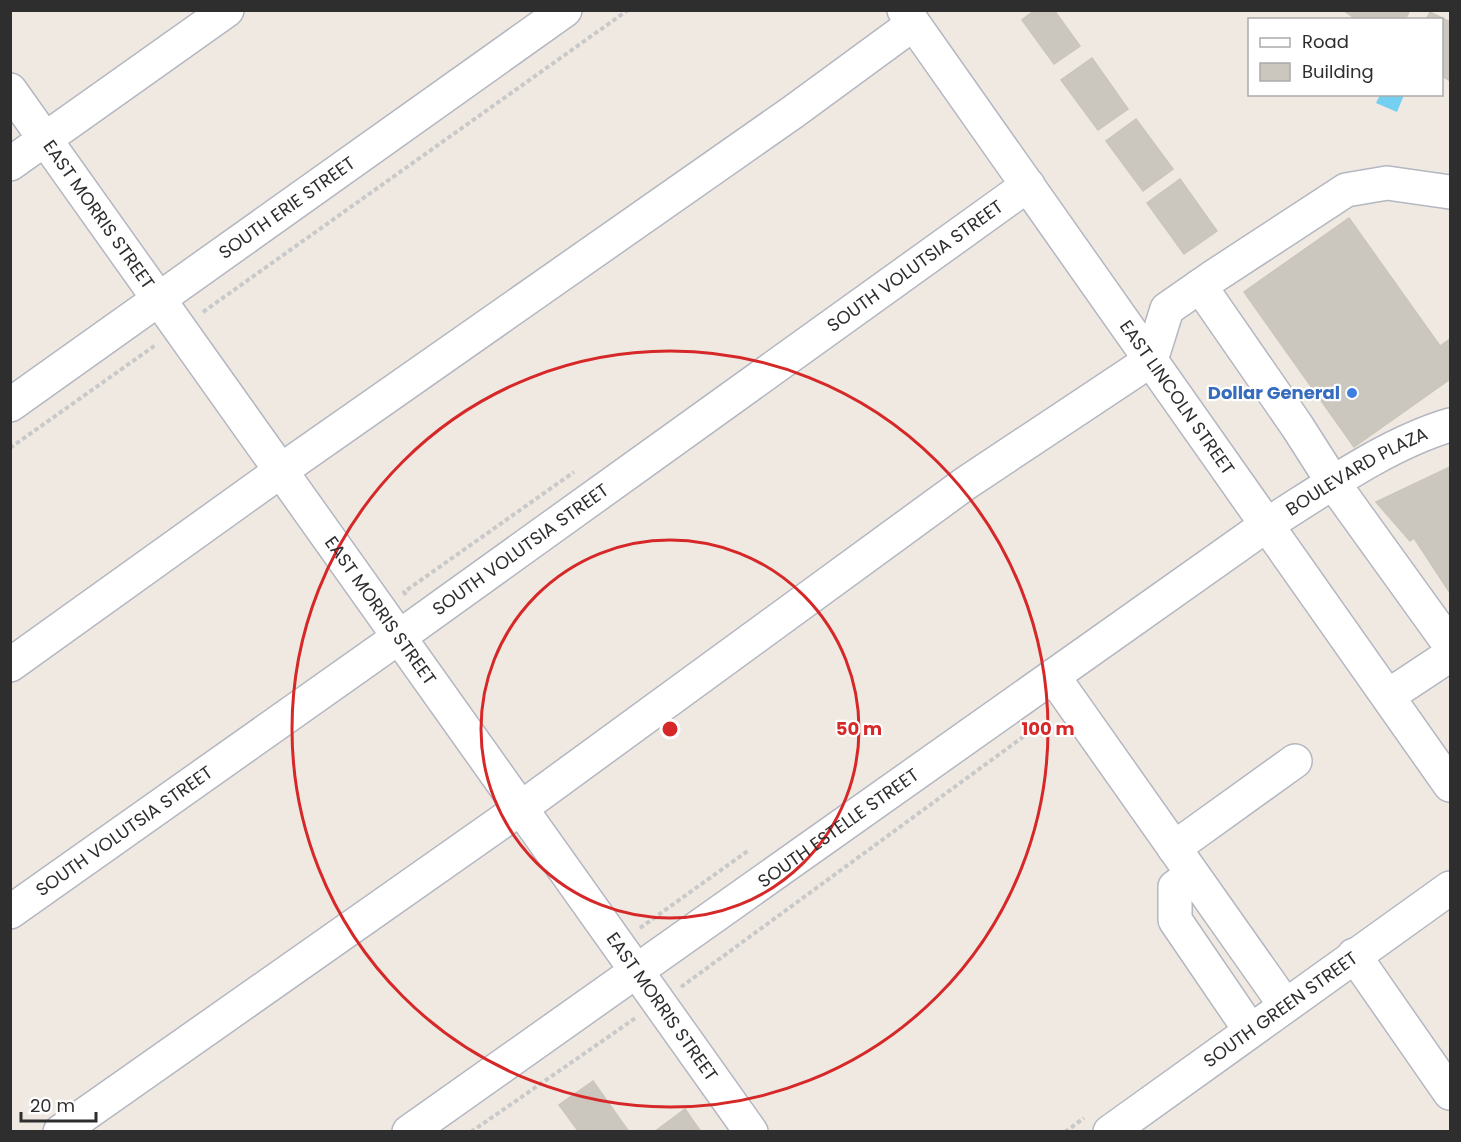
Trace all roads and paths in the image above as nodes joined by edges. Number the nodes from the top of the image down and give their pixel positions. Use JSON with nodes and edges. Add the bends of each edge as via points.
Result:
{"nodes":[{"id":1,"x":227,"y":10,"type":"edge"},
{"id":2,"x":565,"y":10,"type":"edge"},
{"id":3,"x":628,"y":10,"type":"edge"},
{"id":4,"x":909,"y":17,"type":"edge"},
{"id":5,"x":10,"y":90,"type":"edge"},
{"id":6,"x":46,"y":140,"type":"junction"},
{"id":7,"x":10,"y":164,"type":"edge"},
{"id":8,"x":1028,"y":185,"type":"junction"},
{"id":9,"x":1450,"y":192,"type":"edge"},
{"id":10,"x":1200,"y":286,"type":"junction"},
{"id":11,"x":159,"y":299,"type":"junction"},
{"id":12,"x":180,"y":328,"type":"junction"},
{"id":13,"x":1151,"y":360,"type":"junction"},
{"id":14,"x":10,"y":405,"type":"edge"},
{"id":15,"x":1450,"y":425,"type":"edge"},
{"id":16,"x":10,"y":448,"type":"edge"},
{"id":17,"x":282,"y":472,"type":"junction"},
{"id":18,"x":1334,"y":484,"type":"junction"},
{"id":19,"x":1268,"y":524,"type":"junction"},
{"id":20,"x":399,"y":637,"type":"junction"},
{"id":21,"x":1450,"y":645,"type":"edge"},
{"id":22,"x":1450,"y":654,"type":"edge"},
{"id":23,"x":10,"y":665,"type":"edge"},
{"id":24,"x":1053,"y":676,"type":"junction"},
{"id":25,"x":1388,"y":696,"type":"junction"},
{"id":26,"x":1294,"y":761,"type":"dead end"},
{"id":27,"x":1450,"y":785,"type":"edge"},
{"id":28,"x":521,"y":808,"type":"junction"},
{"id":29,"x":749,"y":850,"type":"dead end"},
{"id":30,"x":1183,"y":861,"type":"junction"},
{"id":31,"x":1450,"y":888,"type":"edge"},
{"id":32,"x":10,"y":912,"type":"edge"},
{"id":33,"x":634,"y":919,"type":"dead end"},
{"id":34,"x":1354,"y":955,"type":"junction"},
{"id":35,"x":636,"y":970,"type":"junction"},
{"id":36,"x":659,"y":1002,"type":"junction"},
{"id":37,"x":1285,"y":1005,"type":"junction"},
{"id":38,"x":1250,"y":1030,"type":"junction"},
{"id":39,"x":1450,"y":1093,"type":"edge"},
{"id":40,"x":60,"y":1131,"type":"edge"},
{"id":41,"x":409,"y":1131,"type":"edge"},
{"id":42,"x":471,"y":1131,"type":"edge"},
{"id":43,"x":751,"y":1131,"type":"edge"},
{"id":44,"x":1110,"y":1131,"type":"edge"}],
"edges":[{"from":1,"to":6,"type":"street"},
{"from":2,"to":11,"type":"street","name":"SOUTH ERIE STREET"},
{"from":3,"to":12,"type":"path"},
{"from":4,"to":8,"type":"street","name":"EAST LINCOLN STREET"},
{"from":4,"to":17,"type":"street","via":[[793,112]]},
{"from":5,"to":6,"type":"street","name":"EAST MORRIS STREET"},
{"from":6,"to":7,"type":"street"},
{"from":6,"to":11,"type":"street","name":"EAST MORRIS STREET"},
{"from":8,"to":13,"type":"street","name":"EAST LINCOLN STREET"},
{"from":8,"to":20,"type":"street","name":"SOUTH VOLUTSIA STREET"},
{"from":9,"to":10,"type":"street","via":[[1387,183],[1346,190]]},
{"from":10,"to":13,"type":"street","via":[[1167,309]]},
{"from":10,"to":18,"type":"street"},
{"from":11,"to":12,"type":"street","name":"EAST MORRIS STREET"},
{"from":11,"to":14,"type":"street","name":"SOUTH ERIE STREET"},
{"from":12,"to":16,"type":"path"},
{"from":12,"to":17,"type":"street","name":"EAST MORRIS STREET"},
{"from":13,"to":19,"type":"street","name":"EAST LINCOLN STREET"},
{"from":13,"to":28,"type":"street","via":[[966,483]]},
{"from":15,"to":18,"type":"street","name":"BOULEVARD PLAZA","via":[[1404,444]]},
{"from":17,"to":20,"type":"street","name":"EAST MORRIS STREET"},
{"from":17,"to":23,"type":"street"},
{"from":18,"to":19,"type":"street","name":"BOULEVARD PLAZA"},
{"from":18,"to":21,"type":"street"},
{"from":19,"to":24,"type":"street","name":"SOUTH ESTELLE STREET"},
{"from":19,"to":25,"type":"street","name":"EAST LINCOLN STREET"},
{"from":20,"to":28,"type":"street","name":"EAST MORRIS STREET"},
{"from":20,"to":32,"type":"street","name":"SOUTH VOLUTSIA STREET"},
{"from":22,"to":25,"type":"street"},
{"from":24,"to":30,"type":"street"},
{"from":24,"to":35,"type":"street","name":"SOUTH ESTELLE STREET"},
{"from":25,"to":27,"type":"street","name":"EAST LINCOLN STREET"},
{"from":26,"to":30,"type":"street"},
{"from":28,"to":35,"type":"street","name":"EAST MORRIS STREET"},
{"from":28,"to":40,"type":"street"},
{"from":29,"to":33,"type":"path","via":[[640,928]]},
{"from":30,"to":37,"type":"street"},
{"from":30,"to":38,"type":"street","via":[[1175,887],[1175,920]]},
{"from":31,"to":34,"type":"street","name":"SOUTH GREEN STREET"},
{"from":34,"to":37,"type":"street","name":"SOUTH GREEN STREET"},
{"from":34,"to":39,"type":"street"},
{"from":35,"to":36,"type":"street","name":"EAST MORRIS STREET"},
{"from":35,"to":41,"type":"street","name":"SOUTH ESTELLE STREET"},
{"from":36,"to":42,"type":"path"},
{"from":36,"to":43,"type":"street","name":"EAST MORRIS STREET"},
{"from":37,"to":38,"type":"street","name":"SOUTH GREEN STREET"},
{"from":38,"to":44,"type":"street","name":"SOUTH GREEN STREET"}]}
